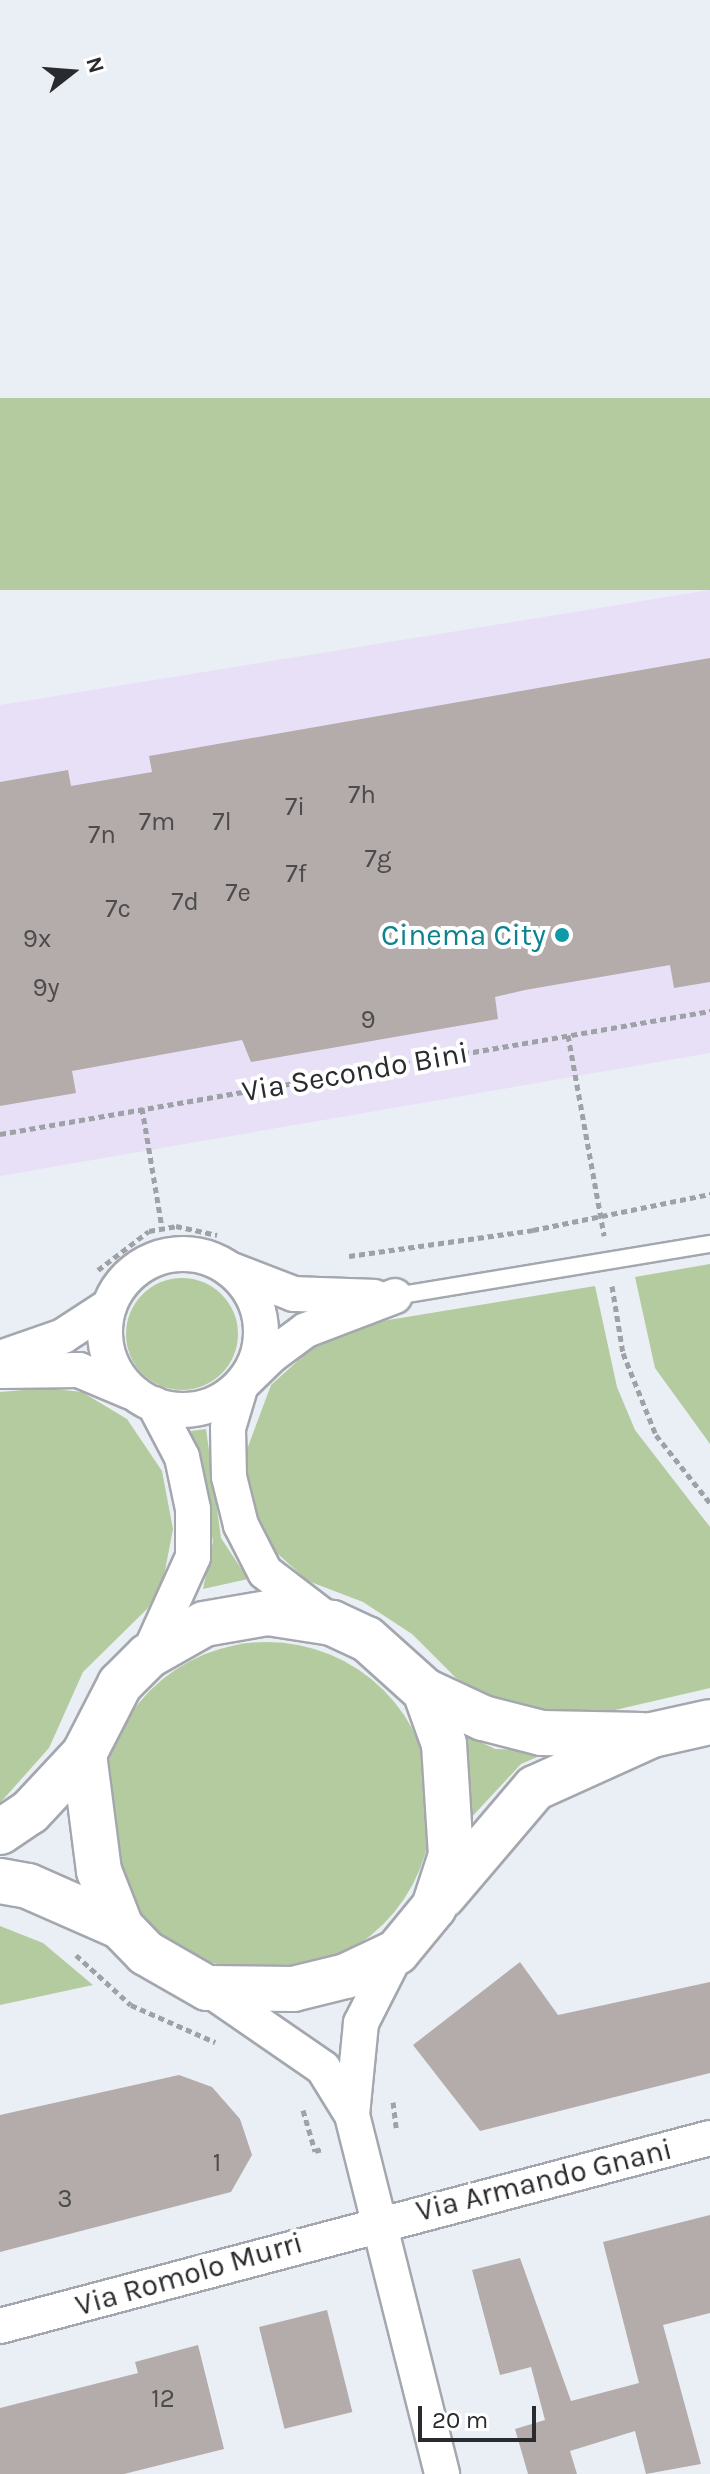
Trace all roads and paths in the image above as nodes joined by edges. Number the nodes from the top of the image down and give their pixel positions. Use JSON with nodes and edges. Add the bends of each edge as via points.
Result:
{"nodes":[{"id":1,"x":710,"y":1011,"type":"edge"},
{"id":2,"x":142,"y":1108,"type":"junction"},
{"id":3,"x":0,"y":1134,"type":"edge"},
{"id":4,"x":710,"y":1194,"type":"edge"},
{"id":5,"x":162,"y":1228,"type":"junction"},
{"id":6,"x":710,"y":1244,"type":"edge"},
{"id":7,"x":228,"y":1254,"type":"junction"},
{"id":8,"x":337,"y":1258,"type":"dead end"},
{"id":9,"x":92,"y":1276,"type":"dead end"},
{"id":10,"x":395,"y":1296,"type":"junction"},
{"id":11,"x":109,"y":1306,"type":"junction"},
{"id":12,"x":0,"y":1358,"type":"edge"},
{"id":13,"x":0,"y":1371,"type":"edge"},
{"id":14,"x":241,"y":1385,"type":"junction"},
{"id":15,"x":146,"y":1400,"type":"junction"},
{"id":16,"x":332,"y":1623,"type":"junction"},
{"id":17,"x":148,"y":1656,"type":"junction"},
{"id":18,"x":425,"y":1691,"type":"junction"},
{"id":19,"x":710,"y":1722,"type":"edge"},
{"id":20,"x":652,"y":1735,"type":"junction"},
{"id":21,"x":84,"y":1754,"type":"junction"},
{"id":22,"x":0,"y":1832,"type":"edge"},
{"id":23,"x":0,"y":1881,"type":"edge"},
{"id":24,"x":434,"y":1907,"type":"junction"},
{"id":25,"x":121,"y":1927,"type":"junction"},
{"id":26,"x":397,"y":1952,"type":"junction"},
{"id":27,"x":207,"y":1988,"type":"junction"},
{"id":28,"x":352,"y":2115,"type":"junction"},
{"id":29,"x":396,"y":2129,"type":"dead end"},
{"id":30,"x":710,"y":2138,"type":"edge"},
{"id":31,"x":400,"y":2141,"type":"dead end"},
{"id":32,"x":377,"y":2221,"type":"junction"},
{"id":33,"x":0,"y":2326,"type":"edge"},
{"id":34,"x":442,"y":2474,"type":"edge"}],
"edges":[{"from":1,"to":2,"type":"path","name":"Via Secondo Bini"},
{"from":2,"to":3,"type":"path","name":"Via Secondo Bini"},
{"from":2,"to":5,"type":"path"},
{"from":4,"to":8,"type":"path","via":[[533,1230]]},
{"from":5,"to":7,"type":"path"},
{"from":5,"to":9,"type":"path","via":[[121,1246]]},
{"from":6,"to":10,"type":"lane"},
{"from":7,"to":10,"type":"street","via":[[294,1294]]},
{"from":7,"to":11,"type":"street","via":[[159,1257],[137,1268]]},
{"from":7,"to":14,"type":"street","via":[[247,1287],[261,1337]]},
{"from":10,"to":14,"type":"street","via":[[306,1330]]},
{"from":11,"to":12,"type":"street","via":[[63,1336]]},
{"from":11,"to":15,"type":"street","via":[[108,1355]]},
{"from":13,"to":15,"type":"street","via":[[79,1370]]},
{"from":14,"to":15,"type":"street","via":[[201,1408]]},
{"from":14,"to":16,"type":"street","via":[[228,1428],[229,1477],[241,1525],[265,1572]]},
{"from":15,"to":17,"type":"street","via":[[182,1457],[193,1509],[193,1557]]},
{"from":16,"to":17,"type":"main road","via":[[268,1613],[217,1622]]},
{"from":16,"to":18,"type":"main road","via":[[399,1662]]},
{"from":17,"to":21,"type":"main road","via":[[120,1684]]},
{"from":18,"to":20,"type":"main road","via":[[483,1718],[542,1733]]},
{"from":18,"to":24,"type":"main road","via":[[444,1744],[450,1801],[451,1855]]},
{"from":19,"to":20,"type":"main road"},
{"from":20,"to":24,"type":"main road","via":[[535,1788]]},
{"from":21,"to":22,"type":"main road","via":[[30,1812]]},
{"from":21,"to":25,"type":"main road","via":[[99,1871]]},
{"from":23,"to":25,"type":"main road","via":[[28,1886]]},
{"from":24,"to":26,"type":"main road"},
{"from":25,"to":27,"type":"main road","via":[[146,1953]]},
{"from":26,"to":27,"type":"main road","via":[[346,1976],[293,1989]]},
{"from":26,"to":28,"type":"street","via":[[361,2023]]},
{"from":27,"to":28,"type":"street","via":[[323,2068]]},
{"from":28,"to":32,"type":"street"},
{"from":29,"to":31,"type":"path"},
{"from":30,"to":32,"type":"street","name":"Via Armando Gnani"},
{"from":32,"to":33,"type":"street","name":"Via Romolo Murri"},
{"from":32,"to":34,"type":"street"}]}
